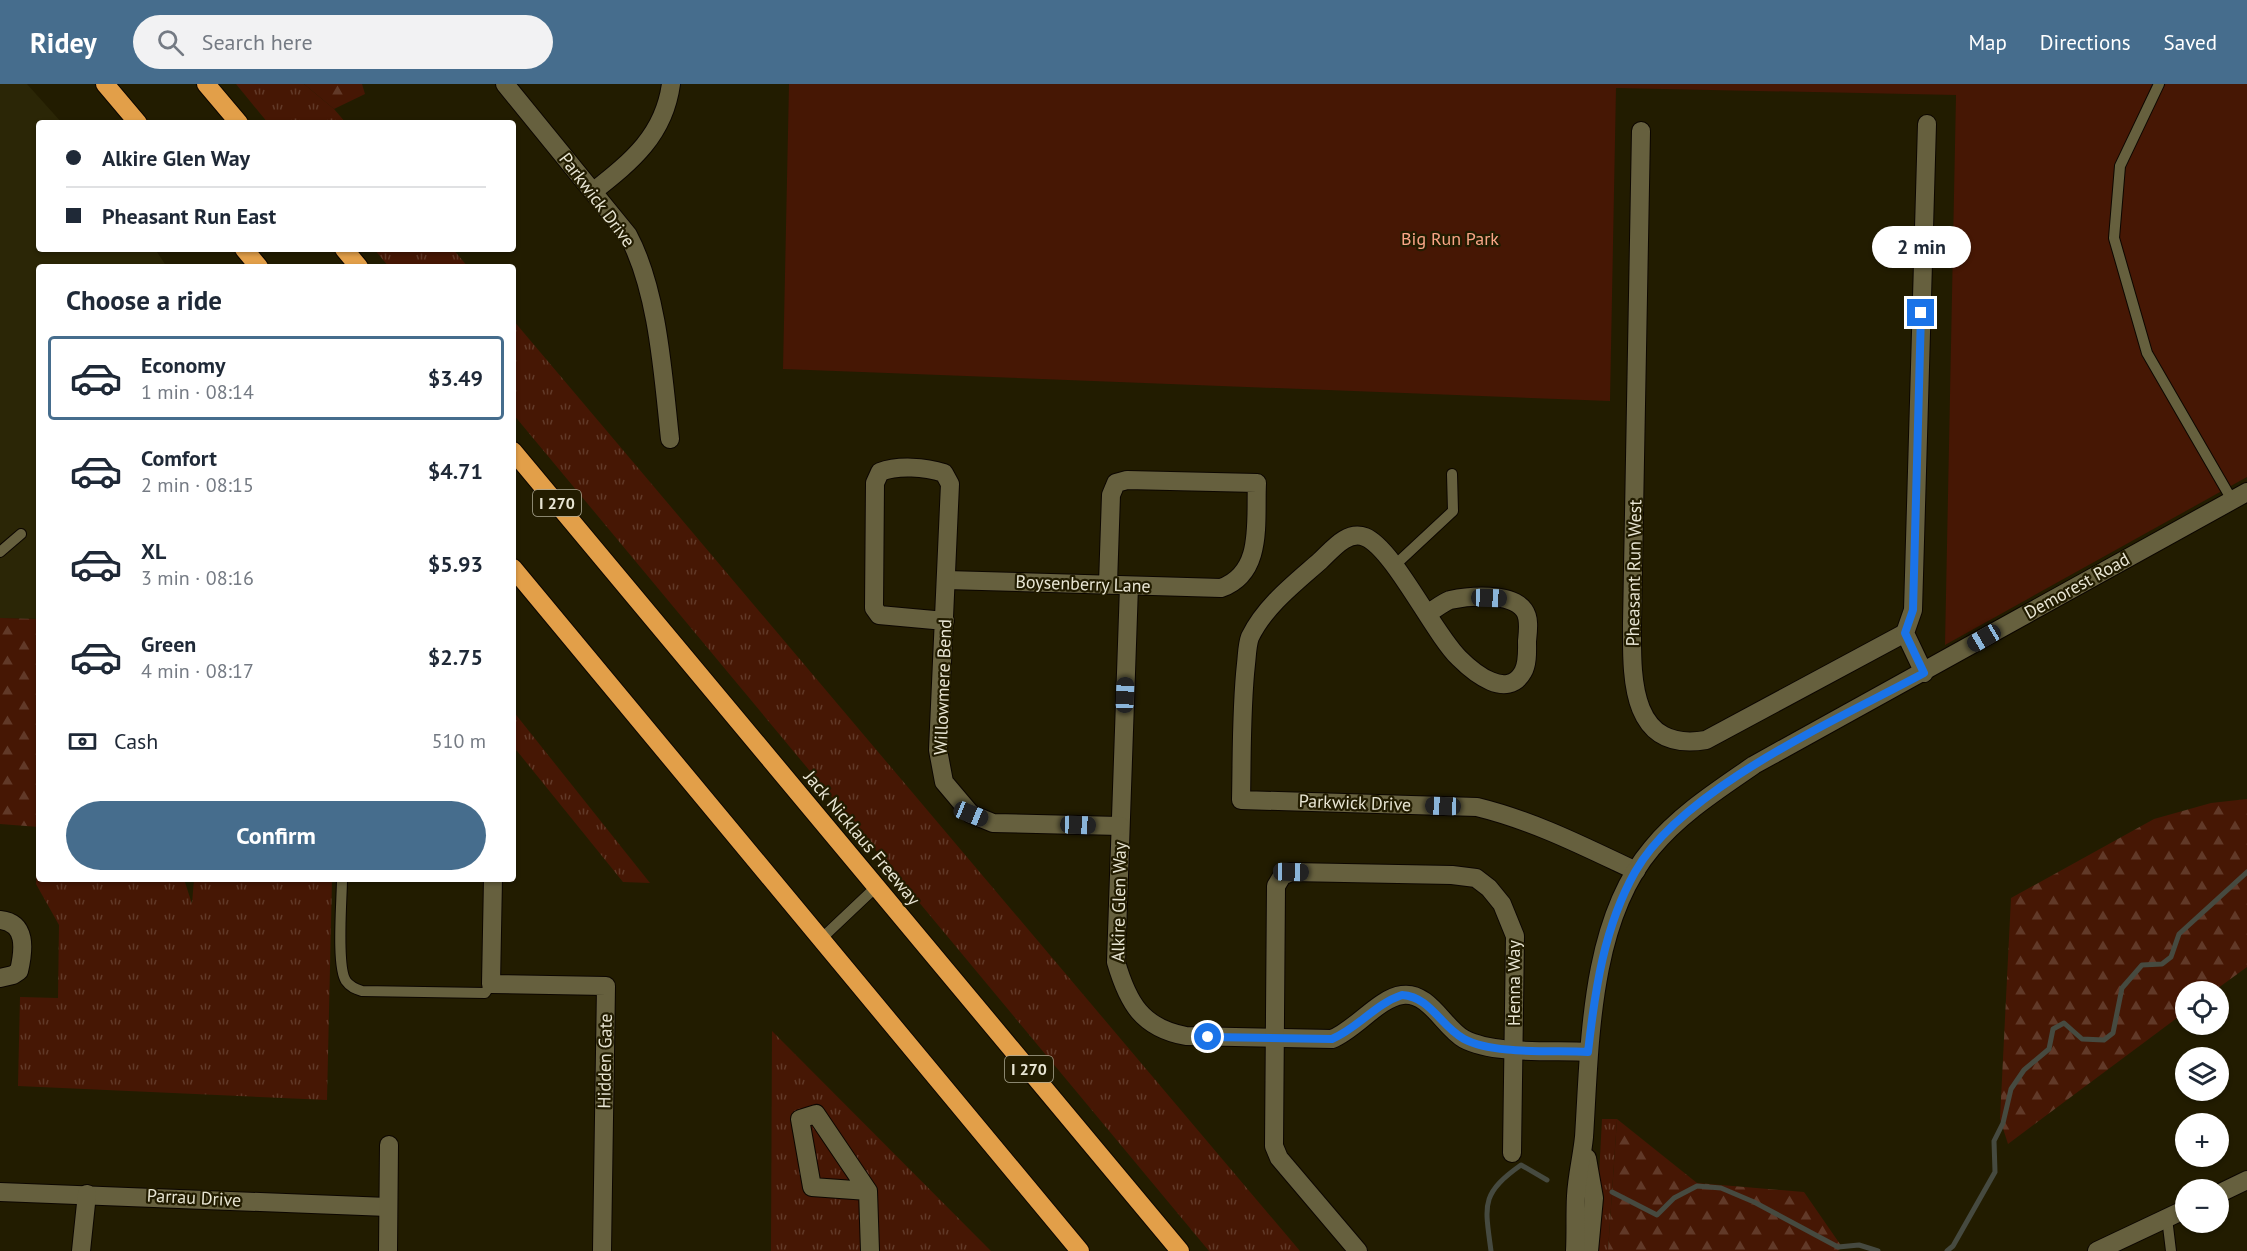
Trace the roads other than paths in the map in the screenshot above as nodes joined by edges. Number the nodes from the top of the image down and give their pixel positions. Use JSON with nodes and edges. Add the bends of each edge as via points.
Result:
{"nodes":[{"id":1,"x":105,"y":84,"type":"edge"},
{"id":2,"x":206,"y":84,"type":"edge"},
{"id":3,"x":504,"y":84,"type":"edge"},
{"id":4,"x":671,"y":84,"type":"edge"},
{"id":5,"x":2159,"y":84,"type":"edge"},
{"id":6,"x":135,"y":120,"type":"edge"},
{"id":7,"x":236,"y":120,"type":"edge"},
{"id":8,"x":1927,"y":124,"type":"dead end"},
{"id":9,"x":1641,"y":131,"type":"dead end"},
{"id":10,"x":594,"y":191,"type":"junction"},
{"id":11,"x":247,"y":252,"type":"edge"},
{"id":12,"x":346,"y":252,"type":"edge"},
{"id":13,"x":257,"y":264,"type":"edge"},
{"id":14,"x":356,"y":264,"type":"edge"},
{"id":15,"x":670,"y":439,"type":"dead end"},
{"id":16,"x":516,"y":455,"type":"edge"},
{"id":17,"x":1452,"y":474,"type":"dead end"},
{"id":18,"x":2240,"y":496,"type":"edge"},
{"id":19,"x":21,"y":534,"type":"dead end"},
{"id":20,"x":0,"y":552,"type":"edge"},
{"id":21,"x":1394,"y":566,"type":"junction"},
{"id":22,"x":516,"y":572,"type":"edge"},
{"id":23,"x":946,"y":580,"type":"junction"},
{"id":24,"x":1108,"y":584,"type":"junction"},
{"id":25,"x":1129,"y":586,"type":"junction"},
{"id":26,"x":1427,"y":614,"type":"junction"},
{"id":27,"x":945,"y":621,"type":"junction"},
{"id":28,"x":1905,"y":633,"type":"junction"},
{"id":29,"x":1924,"y":673,"type":"junction"},
{"id":30,"x":1120,"y":826,"type":"junction"},
{"id":31,"x":1636,"y":871,"type":"junction"},
{"id":32,"x":342,"y":882,"type":"edge"},
{"id":33,"x":493,"y":882,"type":"edge"},
{"id":34,"x":876,"y":887,"type":"junction"},
{"id":35,"x":0,"y":920,"type":"edge"},
{"id":36,"x":821,"y":939,"type":"junction"},
{"id":37,"x":0,"y":978,"type":"edge"},
{"id":38,"x":491,"y":984,"type":"junction"},
{"id":39,"x":1275,"y":1040,"type":"junction"},
{"id":40,"x":1514,"y":1048,"type":"junction"},
{"id":41,"x":1588,"y":1052,"type":"junction"},
{"id":42,"x":1584,"y":1140,"type":"junction"},
{"id":43,"x":389,"y":1145,"type":"dead end"},
{"id":44,"x":1512,"y":1153,"type":"dead end"},
{"id":45,"x":2247,"y":1180,"type":"edge"},
{"id":46,"x":2229,"y":1189,"type":"edge"},
{"id":47,"x":868,"y":1191,"type":"junction"},
{"id":48,"x":0,"y":1192,"type":"edge"},
{"id":49,"x":87,"y":1194,"type":"junction"},
{"id":50,"x":388,"y":1207,"type":"junction"},
{"id":51,"x":2175,"y":1214,"type":"edge"},
{"id":52,"x":2167,"y":1218,"type":"junction"},
{"id":53,"x":81,"y":1251,"type":"edge"},
{"id":54,"x":388,"y":1251,"type":"edge"},
{"id":55,"x":602,"y":1251,"type":"edge"},
{"id":56,"x":870,"y":1251,"type":"edge"},
{"id":57,"x":1080,"y":1251,"type":"edge"},
{"id":58,"x":1180,"y":1251,"type":"edge"},
{"id":59,"x":1358,"y":1251,"type":"edge"},
{"id":60,"x":1575,"y":1251,"type":"edge"},
{"id":61,"x":1590,"y":1251,"type":"edge"},
{"id":62,"x":2097,"y":1251,"type":"edge"},
{"id":63,"x":2171,"y":1251,"type":"edge"}],
"edges":[{"from":1,"to":6,"type":"highway"},
{"from":2,"to":7,"type":"highway"},
{"from":3,"to":10,"type":"street","name":"Parkwick Drive"},
{"from":4,"to":10,"type":"street","via":[[667,106],[650,141]]},
{"from":5,"to":18,"type":"lane","via":[[2120,166],[2114,238],[2147,353]]},
{"from":8,"to":28,"type":"street","via":[[1913,610]]},
{"from":9,"to":28,"type":"street","name":"Pheasant Run West","via":[[1632,623],[1632,677],[1637,704],[1663,734],[1686,742],[1706,740]]},
{"from":10,"to":15,"type":"street","name":"Parkwick Drive","via":[[628,235],[649,286]]},
{"from":11,"to":13,"type":"highway"},
{"from":12,"to":14,"type":"highway"},
{"from":16,"to":34,"type":"highway","name":"Jack Nicklaus Freeway","number":"I 270"},
{"from":17,"to":21,"type":"lane","via":[[1453,511]]},
{"from":18,"to":29,"type":"street","name":"Demorest Road"},
{"from":19,"to":20,"type":"lane"},
{"from":21,"to":26,"type":"street"},
{"from":21,"to":31,"type":"street","name":"Parkwick Drive","via":[[1365,537],[1358,535],[1342,541],[1278,599],[1250,638],[1244,686],[1241,800],[1477,807],[1552,830]]},
{"from":22,"to":36,"type":"highway"},
{"from":23,"to":24,"type":"street","name":"Boysenberry Lane"},
{"from":23,"to":27,"type":"street","name":"Willowmere Bend"},
{"from":23,"to":27,"type":"street","name":"Willowmere Bend","via":[[950,484],[944,473],[890,468],[880,472],[875,483],[874,608],[879,615],[893,618]]},
{"from":24,"to":25,"type":"street","name":"Boysenberry Lane"},
{"from":24,"to":25,"type":"street","name":"Boysenberry Lane","via":[[1111,495],[1116,483],[1257,483],[1254,554],[1233,584],[1221,588]]},
{"from":25,"to":30,"type":"street","name":"Alkire Glen Way"},
{"from":26,"to":26,"type":"street","via":[[1449,601],[1474,598],[1516,602],[1525,611],[1528,623],[1523,671],[1515,681],[1502,685],[1489,681],[1458,658]]},
{"from":27,"to":30,"type":"street","name":"Willowmere Bend","via":[[938,750],[944,782],[957,800],[971,814],[993,823]]},
{"from":28,"to":29,"type":"street"},
{"from":29,"to":31,"type":"street","name":"Demorest Road","via":[[1754,765],[1669,829]]},
{"from":30,"to":39,"type":"street","name":"Alkire Glen Way","via":[[1116,962],[1134,1008],[1166,1033]]},
{"from":31,"to":41,"type":"street","name":"Demorest Road","via":[[1622,899],[1603,957]]},
{"from":32,"to":38,"type":"lane","via":[[341,964],[346,982],[353,988],[485,993]]},
{"from":33,"to":38,"type":"street"},
{"from":34,"to":36,"type":"lane"},
{"from":34,"to":58,"type":"highway","name":"Jack Nicklaus Freeway","number":"I 270"},
{"from":35,"to":37,"type":"street","via":[[12,922],[21,934],[19,970]]},
{"from":36,"to":57,"type":"highway"},
{"from":38,"to":55,"type":"street","name":"Hidden Gate","via":[[606,986]]},
{"from":39,"to":40,"type":"street","name":"Alkire Glen Way","via":[[1332,1039],[1402,995],[1422,1000],[1465,1039]]},
{"from":39,"to":40,"type":"street","name":"Henna Way","via":[[1276,886],[1282,876],[1291,872],[1452,875],[1476,878],[1502,904],[1515,936]]},
{"from":39,"to":59,"type":"street","via":[[1274,1146],[1279,1158]]},
{"from":40,"to":41,"type":"street","name":"Alkire Glen Way"},
{"from":40,"to":44,"type":"street","name":"Henna Way"},
{"from":41,"to":42,"type":"street","name":"Demorest Road"},
{"from":42,"to":60,"type":"street","name":"Demorest Road","via":[[1576,1195]]},
{"from":42,"to":61,"type":"street","name":"Demorest Road","via":[[1594,1198]]},
{"from":43,"to":50,"type":"street"},
{"from":45,"to":46,"type":"street"},
{"from":47,"to":47,"type":"street","via":[[812,1187],[800,1119],[816,1114]]},
{"from":47,"to":56,"type":"street"},
{"from":48,"to":49,"type":"street","name":"Parrau Drive"},
{"from":49,"to":50,"type":"street","name":"Parrau Drive"},
{"from":49,"to":53,"type":"street"},
{"from":50,"to":54,"type":"street"},
{"from":51,"to":52,"type":"street"},
{"from":52,"to":62,"type":"street"},
{"from":52,"to":63,"type":"lane"}]}
